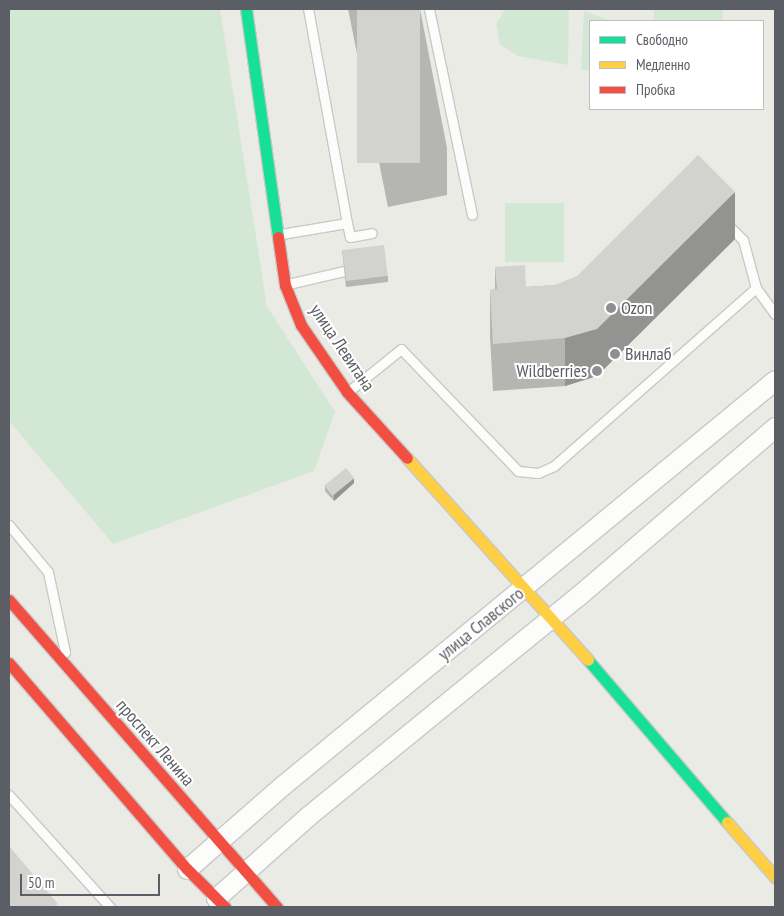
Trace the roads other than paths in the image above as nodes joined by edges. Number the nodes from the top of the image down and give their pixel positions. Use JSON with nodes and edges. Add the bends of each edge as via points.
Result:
{"nodes":[{"id":1,"x":246,"y":9,"type":"edge"},
{"id":2,"x":308,"y":9,"type":"edge"},
{"id":3,"x":428,"y":9,"type":"edge"},
{"id":4,"x":718,"y":214,"type":"edge"},
{"id":5,"x":472,"y":215,"type":"dead end"},
{"id":6,"x":347,"y":223,"type":"junction"},
{"id":7,"x":372,"y":232,"type":"dead end"},
{"id":8,"x":279,"y":234,"type":"junction"},
{"id":9,"x":344,"y":271,"type":"edge"},
{"id":10,"x":285,"y":285,"type":"junction"},
{"id":11,"x":756,"y":288,"type":"junction"},
{"id":12,"x":775,"y":314,"type":"edge"},
{"id":13,"x":775,"y":380,"type":"edge"},
{"id":14,"x":347,"y":392,"type":"junction"},
{"id":15,"x":775,"y":427,"type":"edge"},
{"id":16,"x":9,"y":525,"type":"edge"},
{"id":17,"x":525,"y":588,"type":"junction"},
{"id":18,"x":9,"y":600,"type":"edge"},
{"id":19,"x":550,"y":616,"type":"junction"},
{"id":20,"x":9,"y":663,"type":"edge"},
{"id":21,"x":69,"y":672,"type":"junction"},
{"id":22,"x":9,"y":795,"type":"edge"},
{"id":23,"x":217,"y":840,"type":"junction"},
{"id":24,"x":187,"y":869,"type":"junction"},
{"id":25,"x":246,"y":871,"type":"junction"},
{"id":26,"x":775,"y":877,"type":"edge"},
{"id":27,"x":221,"y":903,"type":"edge"},
{"id":28,"x":110,"y":907,"type":"edge"},
{"id":29,"x":277,"y":907,"type":"edge"}],
"edges":[{"from":1,"to":8,"type":"street","name":"улица Левитана"},
{"from":2,"to":6,"type":"lane"},
{"from":3,"to":5,"type":"lane"},
{"from":4,"to":11,"type":"lane","via":[[743,240]]},
{"from":6,"to":7,"type":"lane","via":[[350,237]]},
{"from":6,"to":8,"type":"lane"},
{"from":8,"to":10,"type":"street","name":"улица Левитана"},
{"from":9,"to":10,"type":"lane"},
{"from":10,"to":14,"type":"street","name":"улица Левитана","via":[[301,325]]},
{"from":11,"to":12,"type":"lane"},
{"from":11,"to":14,"type":"lane","via":[[554,466],[538,473],[518,471],[401,349]]},
{"from":13,"to":17,"type":"street","name":"улица Славского"},
{"from":14,"to":17,"type":"street","name":"улица Левитана"},
{"from":15,"to":19,"type":"street"},
{"from":16,"to":21,"type":"lane","via":[[48,572]]},
{"from":17,"to":19,"type":"street","name":"улица Левитана"},
{"from":17,"to":23,"type":"street","name":"улица Славского"},
{"from":18,"to":21,"type":"street","name":"проспект Ленина"},
{"from":19,"to":25,"type":"street"},
{"from":19,"to":26,"type":"street","name":"улица Левитана"},
{"from":20,"to":24,"type":"street"},
{"from":21,"to":23,"type":"street","name":"проспект Ленина"},
{"from":22,"to":28,"type":"lane"},
{"from":23,"to":24,"type":"street","name":"улица Славского"},
{"from":23,"to":25,"type":"street","name":"проспект Ленина"},
{"from":24,"to":27,"type":"street"},
{"from":25,"to":27,"type":"street"},
{"from":25,"to":29,"type":"street","name":"проспект Ленина"}]}
